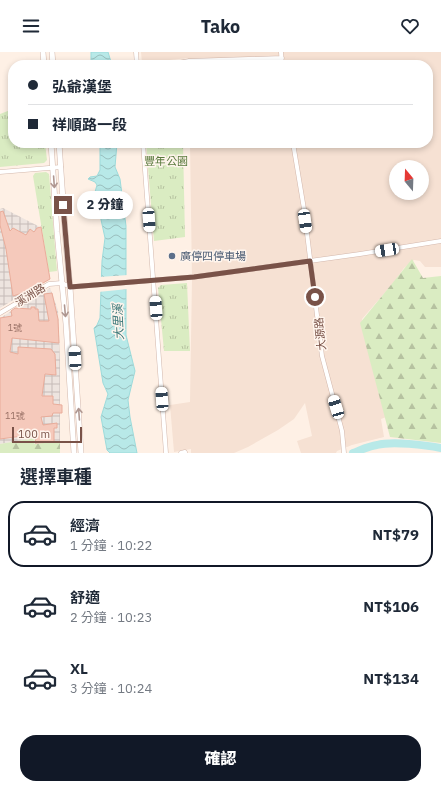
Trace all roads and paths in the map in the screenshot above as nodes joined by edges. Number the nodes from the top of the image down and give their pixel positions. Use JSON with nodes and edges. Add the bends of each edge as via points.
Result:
{"nodes":[{"id":1,"x":281,"y":52,"type":"edge"},
{"id":2,"x":282,"y":58,"type":"joint"},
{"id":3,"x":220,"y":60,"type":"edge"},
{"id":4,"x":51,"y":148,"type":"edge"},
{"id":5,"x":59,"y":148,"type":"edge"},
{"id":6,"x":143,"y":148,"type":"edge"},
{"id":7,"x":294,"y":148,"type":"edge"},
{"id":8,"x":61,"y":167,"type":"junction"},
{"id":9,"x":53,"y":168,"type":"junction"},
{"id":10,"x":0,"y":172,"type":"edge"},
{"id":11,"x":441,"y":241,"type":"edge"},
{"id":12,"x":310,"y":261,"type":"junction"},
{"id":13,"x":153,"y":280,"type":"junction"},
{"id":14,"x":62,"y":283,"type":"junction"},
{"id":15,"x":70,"y":287,"type":"junction"},
{"id":16,"x":0,"y":313,"type":"edge"},
{"id":17,"x":74,"y":453,"type":"edge"},
{"id":18,"x":81,"y":453,"type":"edge"},
{"id":19,"x":166,"y":453,"type":"edge"},
{"id":20,"x":344,"y":453,"type":"edge"}],
"edges":[{"from":1,"to":2,"type":"street"},
{"from":2,"to":3,"type":"street"},
{"from":4,"to":9,"type":"street"},
{"from":5,"to":8,"type":"street"},
{"from":6,"to":13,"type":"street"},
{"from":7,"to":12,"type":"street","name":"大源路"},
{"from":8,"to":9,"type":"street"},
{"from":8,"to":15,"type":"street"},
{"from":9,"to":10,"type":"street"},
{"from":9,"to":14,"type":"street","one_way":true},
{"from":11,"to":12,"type":"street"},
{"from":12,"to":13,"type":"street"},
{"from":12,"to":20,"type":"street","name":"大源路","via":[[322,356],[342,432]]},
{"from":13,"to":15,"type":"street"},
{"from":13,"to":19,"type":"street"},
{"from":14,"to":15,"type":"street"},
{"from":14,"to":16,"type":"street","name":"溪洲路","via":[[49,284]]},
{"from":14,"to":17,"type":"street","one_way":true},
{"from":18,"to":15,"type":"street","one_way":true}]}
